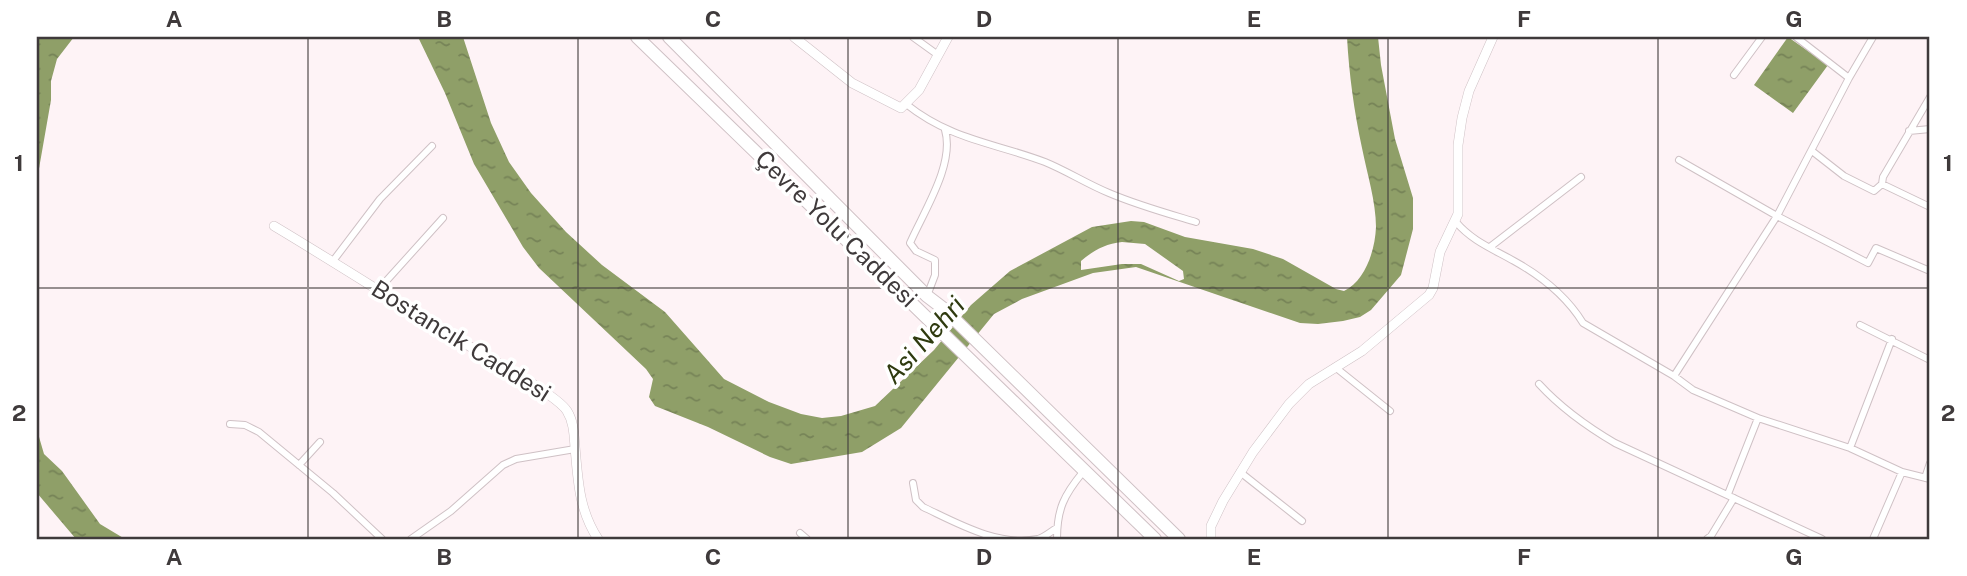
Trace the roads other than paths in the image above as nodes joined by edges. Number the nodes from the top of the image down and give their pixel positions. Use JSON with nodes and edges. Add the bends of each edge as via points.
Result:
{"nodes":[{"id":1,"x":637,"y":37,"type":"edge"},
{"id":2,"x":669,"y":37,"type":"edge"},
{"id":3,"x":794,"y":37,"type":"edge"},
{"id":4,"x":913,"y":37,"type":"edge"},
{"id":5,"x":948,"y":37,"type":"edge"},
{"id":6,"x":1493,"y":37,"type":"edge"},
{"id":7,"x":1762,"y":37,"type":"edge"},
{"id":8,"x":1796,"y":37,"type":"edge"},
{"id":9,"x":1873,"y":37,"type":"edge"},
{"id":10,"x":937,"y":55,"type":"junction"},
{"id":11,"x":1734,"y":75,"type":"dead end"},
{"id":12,"x":1849,"y":78,"type":"junction"},
{"id":13,"x":1930,"y":97,"type":"edge"},
{"id":14,"x":906,"y":104,"type":"junction"},
{"id":15,"x":1930,"y":129,"type":"edge"},
{"id":16,"x":945,"y":130,"type":"junction"},
{"id":17,"x":1909,"y":131,"type":"junction"},
{"id":18,"x":432,"y":146,"type":"dead end"},
{"id":19,"x":1812,"y":151,"type":"junction"},
{"id":20,"x":1679,"y":160,"type":"dead end"},
{"id":21,"x":1581,"y":177,"type":"dead end"},
{"id":22,"x":1882,"y":184,"type":"junction"},
{"id":23,"x":1930,"y":207,"type":"edge"},
{"id":24,"x":1777,"y":216,"type":"junction"},
{"id":25,"x":443,"y":218,"type":"dead end"},
{"id":26,"x":1196,"y":222,"type":"dead end"},
{"id":27,"x":1456,"y":222,"type":"junction"},
{"id":28,"x":274,"y":226,"type":"dead end"},
{"id":29,"x":1490,"y":247,"type":"junction"},
{"id":30,"x":333,"y":261,"type":"junction"},
{"id":31,"x":1930,"y":271,"type":"edge"},
{"id":32,"x":379,"y":289,"type":"junction"},
{"id":33,"x":927,"y":296,"type":"junction"},
{"id":34,"x":1860,"y":325,"type":"dead end"},
{"id":35,"x":1892,"y":339,"type":"junction"},
{"id":36,"x":1930,"y":360,"type":"edge"},
{"id":37,"x":1335,"y":367,"type":"junction"},
{"id":38,"x":1674,"y":376,"type":"junction"},
{"id":39,"x":1539,"y":384,"type":"dead end"},
{"id":40,"x":1390,"y":411,"type":"dead end"},
{"id":41,"x":1758,"y":418,"type":"junction"},
{"id":42,"x":230,"y":424,"type":"dead end"},
{"id":43,"x":320,"y":442,"type":"dead end"},
{"id":44,"x":1850,"y":448,"type":"junction"},
{"id":45,"x":575,"y":449,"type":"junction"},
{"id":46,"x":1930,"y":463,"type":"edge"},
{"id":47,"x":299,"y":465,"type":"junction"},
{"id":48,"x":1083,"y":472,"type":"junction"},
{"id":49,"x":1240,"y":472,"type":"junction"},
{"id":50,"x":1902,"y":472,"type":"junction"},
{"id":51,"x":1928,"y":479,"type":"edge"},
{"id":52,"x":912,"y":483,"type":"dead end"},
{"id":53,"x":1731,"y":496,"type":"junction"},
{"id":54,"x":1302,"y":521,"type":"dead end"},
{"id":55,"x":1057,"y":527,"type":"junction"},
{"id":56,"x":800,"y":533,"type":"dead end"},
{"id":57,"x":382,"y":539,"type":"edge"},
{"id":58,"x":411,"y":539,"type":"edge"},
{"id":59,"x":598,"y":539,"type":"edge"},
{"id":60,"x":807,"y":539,"type":"edge"},
{"id":61,"x":1057,"y":539,"type":"edge"},
{"id":62,"x":1155,"y":539,"type":"edge"},
{"id":63,"x":1179,"y":539,"type":"edge"},
{"id":64,"x":1211,"y":539,"type":"edge"},
{"id":65,"x":1707,"y":539,"type":"edge"},
{"id":66,"x":1822,"y":539,"type":"edge"},
{"id":67,"x":1873,"y":539,"type":"edge"}],
"edges":[{"from":1,"to":48,"type":"highway","name":"Çevre Yolu Caddesi"},
{"from":2,"to":33,"type":"highway","name":"Çevre Yolu Caddesi"},
{"from":3,"to":14,"type":"street","via":[[852,83],[901,108]]},
{"from":4,"to":10,"type":"street"},
{"from":5,"to":10,"type":"street"},
{"from":6,"to":27,"type":"street","via":[[1462,118]]},
{"from":7,"to":11,"type":"street"},
{"from":8,"to":12,"type":"street"},
{"from":9,"to":12,"type":"street"},
{"from":10,"to":14,"type":"street","via":[[919,90]]},
{"from":12,"to":19,"type":"street"},
{"from":13,"to":17,"type":"street"},
{"from":14,"to":16,"type":"street"},
{"from":15,"to":17,"type":"street"},
{"from":16,"to":26,"type":"street","via":[[1046,162],[1107,192]]},
{"from":16,"to":33,"type":"street","via":[[947,160],[909,243],[935,260]]},
{"from":17,"to":22,"type":"street"},
{"from":18,"to":30,"type":"street","via":[[380,199]]},
{"from":19,"to":22,"type":"street","via":[[1844,176],[1874,191]]},
{"from":19,"to":24,"type":"street"},
{"from":20,"to":24,"type":"street"},
{"from":21,"to":29,"type":"street"},
{"from":22,"to":23,"type":"street"},
{"from":24,"to":31,"type":"street","via":[[1868,263],[1876,248]]},
{"from":24,"to":38,"type":"street"},
{"from":25,"to":32,"type":"street"},
{"from":27,"to":29,"type":"street","via":[[1469,236]]},
{"from":27,"to":37,"type":"street","via":[[1440,252],[1429,295],[1362,351]]},
{"from":28,"to":30,"type":"street","name":"Bostancık Caddesi"},
{"from":29,"to":38,"type":"street","via":[[1535,274],[1583,323]]},
{"from":30,"to":32,"type":"street","name":"Bostancık Caddesi"},
{"from":32,"to":45,"type":"street","name":"Bostancık Caddesi","via":[[560,404],[571,422]]},
{"from":33,"to":63,"type":"highway","name":"Çevre Yolu Caddesi"},
{"from":34,"to":35,"type":"street"},
{"from":35,"to":36,"type":"street"},
{"from":35,"to":44,"type":"street"},
{"from":37,"to":40,"type":"street"},
{"from":37,"to":49,"type":"street","via":[[1289,404]]},
{"from":38,"to":41,"type":"street","via":[[1693,390]]},
{"from":39,"to":53,"type":"street","via":[[1588,428]]},
{"from":41,"to":44,"type":"street"},
{"from":41,"to":53,"type":"street"},
{"from":42,"to":47,"type":"street","via":[[250,427]]},
{"from":43,"to":47,"type":"street"},
{"from":44,"to":50,"type":"street"},
{"from":45,"to":58,"type":"street","via":[[503,465]]},
{"from":45,"to":59,"type":"street","name":"Bostancık Caddesi","via":[[582,506]]},
{"from":46,"to":51,"type":"street"},
{"from":47,"to":57,"type":"street"},
{"from":48,"to":55,"type":"street","via":[[1067,492]]},
{"from":48,"to":62,"type":"highway","name":"Çevre Yolu Caddesi"},
{"from":49,"to":54,"type":"street"},
{"from":49,"to":64,"type":"street","via":[[1211,526]]},
{"from":50,"to":51,"type":"street"},
{"from":50,"to":67,"type":"street"},
{"from":52,"to":55,"type":"street","via":[[923,507],[986,534],[1041,538]]},
{"from":53,"to":65,"type":"street"},
{"from":53,"to":66,"type":"street"},
{"from":55,"to":61,"type":"street"},
{"from":56,"to":60,"type":"street"}]}
